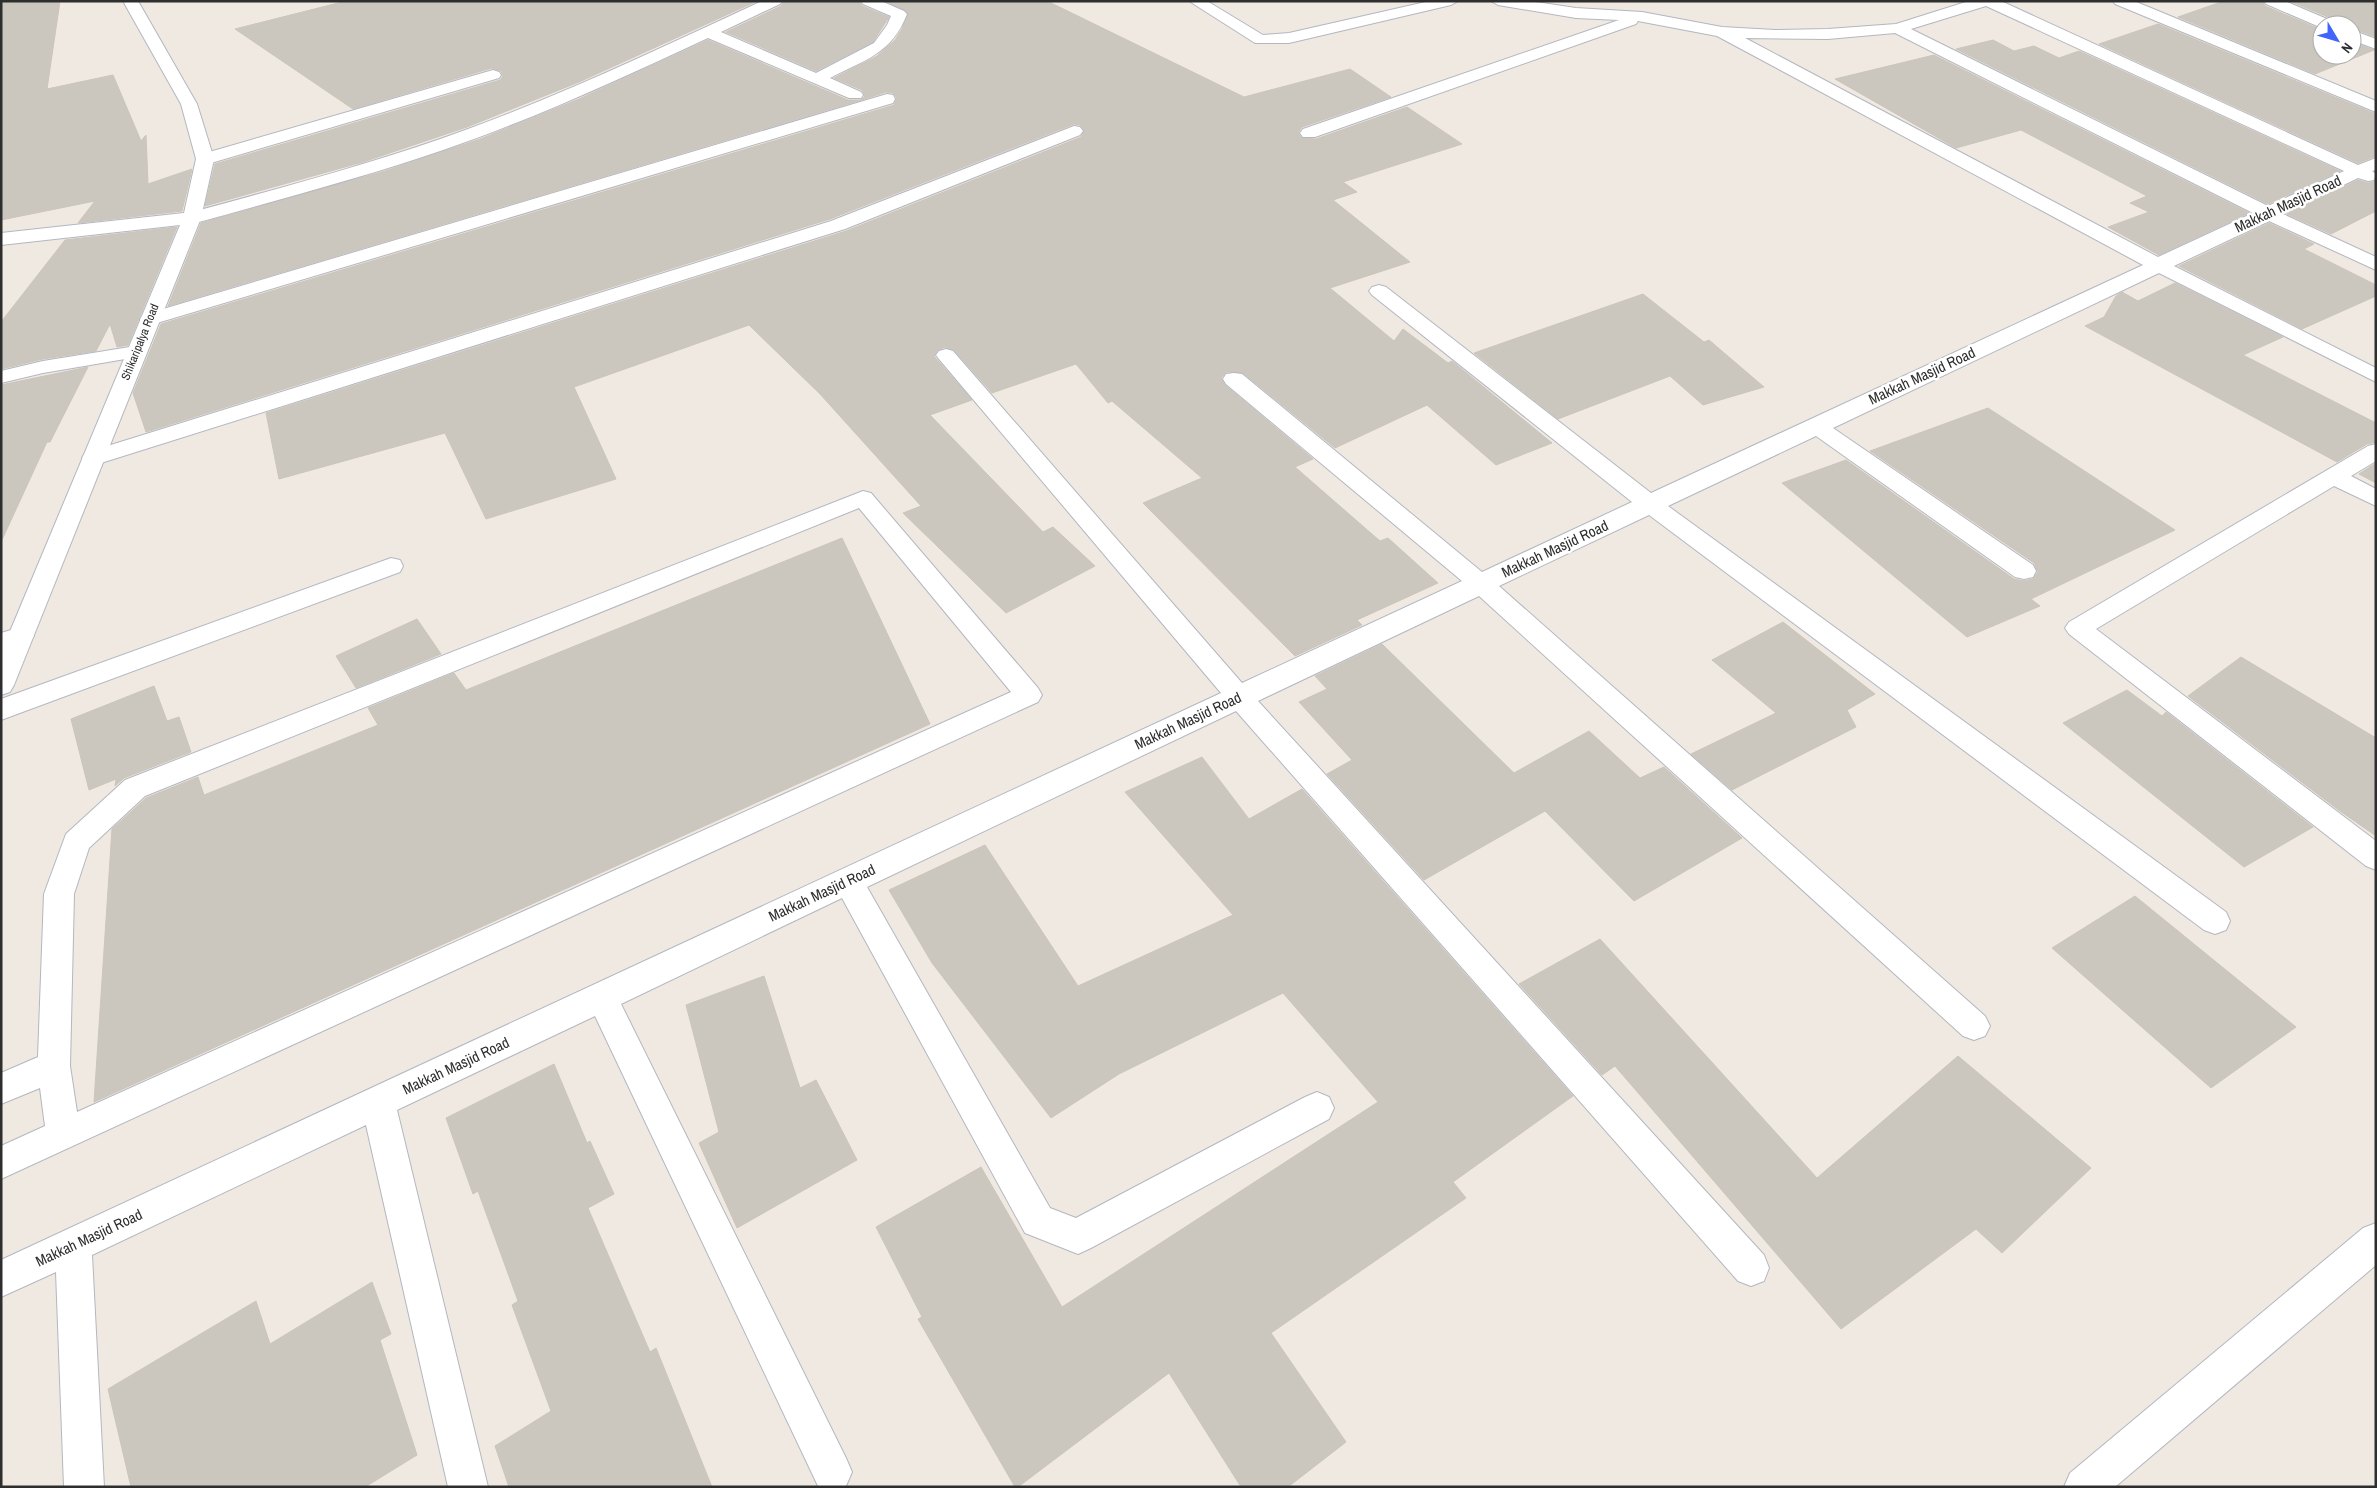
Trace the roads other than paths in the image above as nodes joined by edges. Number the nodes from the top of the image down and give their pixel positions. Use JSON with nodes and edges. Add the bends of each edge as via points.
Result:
{"nodes":[{"id":1,"x":130,"y":1,"type":"edge"},
{"id":2,"x":775,"y":1,"type":"edge"},
{"id":3,"x":868,"y":1,"type":"edge"},
{"id":4,"x":1196,"y":1,"type":"edge"},
{"id":5,"x":1451,"y":1,"type":"edge"},
{"id":6,"x":1498,"y":1,"type":"edge"},
{"id":7,"x":1987,"y":1,"type":"edge"},
{"id":8,"x":2120,"y":1,"type":"edge"},
{"id":9,"x":2271,"y":1,"type":"edge"},
{"id":10,"x":1642,"y":17,"type":"junction"},
{"id":11,"x":2312,"y":18,"type":"edge"},
{"id":12,"x":1898,"y":28,"type":"junction"},
{"id":13,"x":707,"y":32,"type":"junction"},
{"id":14,"x":1722,"y":32,"type":"junction"},
{"id":15,"x":2362,"y":38,"type":"edge"},
{"id":16,"x":2376,"y":44,"type":"edge"},
{"id":17,"x":493,"y":75,"type":"dead end"},
{"id":18,"x":816,"y":79,"type":"junction"},
{"id":19,"x":855,"y":95,"type":"dead end"},
{"id":20,"x":887,"y":99,"type":"dead end"},
{"id":21,"x":2376,"y":107,"type":"edge"},
{"id":22,"x":1074,"y":131,"type":"dead end"},
{"id":23,"x":1309,"y":133,"type":"dead end"},
{"id":24,"x":205,"y":159,"type":"junction"},
{"id":25,"x":2370,"y":171,"type":"edge"},
{"id":26,"x":2267,"y":213,"type":"junction"},
{"id":27,"x":192,"y":218,"type":"junction"},
{"id":28,"x":1,"y":239,"type":"edge"},
{"id":29,"x":2376,"y":264,"type":"edge"},
{"id":30,"x":2158,"y":265,"type":"junction"},
{"id":31,"x":1379,"y":291,"type":"dead end"},
{"id":32,"x":150,"y":319,"type":"junction"},
{"id":33,"x":136,"y":352,"type":"junction"},
{"id":34,"x":946,"y":354,"type":"dead end"},
{"id":35,"x":2376,"y":376,"type":"edge"},
{"id":36,"x":1,"y":377,"type":"edge"},
{"id":37,"x":1234,"y":379,"type":"dead end"},
{"id":38,"x":1816,"y":426,"type":"junction"},
{"id":39,"x":2376,"y":451,"type":"edge"},
{"id":40,"x":93,"y":458,"type":"junction"},
{"id":41,"x":2333,"y":476,"type":"junction"},
{"id":42,"x":2376,"y":499,"type":"edge"},
{"id":43,"x":1650,"y":504,"type":"junction"},
{"id":44,"x":391,"y":566,"type":"dead end"},
{"id":45,"x":2024,"y":571,"type":"dead end"},
{"id":46,"x":1481,"y":584,"type":"junction"},
{"id":47,"x":11,"y":639,"type":"edge"},
{"id":48,"x":1,"y":685,"type":"edge"},
{"id":49,"x":1239,"y":697,"type":"junction"},
{"id":50,"x":1,"y":710,"type":"edge"},
{"id":51,"x":2376,"y":858,"type":"edge"},
{"id":52,"x":848,"y":881,"type":"junction"},
{"id":53,"x":2215,"y":921,"type":"dead end"},
{"id":54,"x":602,"y":998,"type":"junction"},
{"id":55,"x":1974,"y":1026,"type":"dead end"},
{"id":56,"x":54,"y":1066,"type":"junction"},
{"id":57,"x":1,"y":1089,"type":"edge"},
{"id":58,"x":378,"y":1102,"type":"junction"},
{"id":59,"x":1317,"y":1108,"type":"dead end"},
{"id":60,"x":63,"y":1135,"type":"junction"},
{"id":61,"x":1,"y":1163,"type":"edge"},
{"id":62,"x":2376,"y":1241,"type":"edge"},
{"id":63,"x":73,"y":1245,"type":"junction"},
{"id":64,"x":1751,"y":1268,"type":"dead end"},
{"id":65,"x":1,"y":1279,"type":"edge"},
{"id":66,"x":832,"y":1472,"type":"dead end"},
{"id":67,"x":84,"y":1487,"type":"edge"},
{"id":68,"x":468,"y":1487,"type":"edge"},
{"id":69,"x":2084,"y":1487,"type":"edge"}],
"edges":[{"from":1,"to":24,"type":"street","name":"Shikaripalya Road","via":[[190,104]]},
{"from":2,"to":13,"type":"street"},
{"from":3,"to":18,"type":"street","via":[[899,14],[895,25],[880,46]]},
{"from":4,"to":5,"type":"street","via":[[1260,40],[1289,38]]},
{"from":6,"to":10,"type":"street","via":[[1576,13]]},
{"from":7,"to":12,"type":"street"},
{"from":7,"to":25,"type":"street"},
{"from":8,"to":21,"type":"street"},
{"from":9,"to":11,"type":"street"},
{"from":10,"to":14,"type":"street"},
{"from":10,"to":23,"type":"street"},
{"from":12,"to":14,"type":"street","via":[[1828,34]]},
{"from":12,"to":26,"type":"street"},
{"from":13,"to":18,"type":"street"},
{"from":13,"to":27,"type":"street","via":[[580,90],[474,133],[358,173]]},
{"from":14,"to":30,"type":"street"},
{"from":15,"to":16,"type":"street"},
{"from":17,"to":24,"type":"street"},
{"from":18,"to":19,"type":"street"},
{"from":20,"to":32,"type":"street"},
{"from":22,"to":40,"type":"street","via":[[838,224]]},
{"from":24,"to":27,"type":"street","name":"Shikaripalya Road"},
{"from":25,"to":26,"type":"street","name":"Makkah Masjid Road"},
{"from":26,"to":29,"type":"street"},
{"from":26,"to":30,"type":"street","name":"Makkah Masjid Road"},
{"from":27,"to":28,"type":"street"},
{"from":27,"to":32,"type":"street","name":"Shikaripalya Road"},
{"from":30,"to":35,"type":"street"},
{"from":30,"to":38,"type":"street","name":"Makkah Masjid Road"},
{"from":31,"to":43,"type":"street"},
{"from":32,"to":33,"type":"street","name":"Shikaripalya Road"},
{"from":33,"to":36,"type":"street"},
{"from":33,"to":40,"type":"street","name":"Shikaripalya Road"},
{"from":34,"to":49,"type":"street"},
{"from":37,"to":46,"type":"street"},
{"from":38,"to":43,"type":"street","name":"Makkah Masjid Road"},
{"from":38,"to":45,"type":"street"},
{"from":39,"to":41,"type":"street"},
{"from":40,"to":47,"type":"street","name":"Shikaripalya Road"},
{"from":41,"to":42,"type":"street"},
{"from":41,"to":51,"type":"street","via":[[2078,628]]},
{"from":43,"to":46,"type":"street","name":"Makkah Masjid Road"},
{"from":43,"to":53,"type":"street"},
{"from":44,"to":50,"type":"street"},
{"from":46,"to":49,"type":"street","name":"Makkah Masjid Road"},
{"from":46,"to":55,"type":"street"},
{"from":47,"to":48,"type":"street","name":"Shikaripalya Road"},
{"from":49,"to":52,"type":"street","name":"Makkah Masjid Road"},
{"from":49,"to":64,"type":"street"},
{"from":52,"to":54,"type":"street","name":"Makkah Masjid Road"},
{"from":52,"to":59,"type":"street","via":[[1038,1222],[1078,1236]]},
{"from":54,"to":58,"type":"street","name":"Makkah Masjid Road"},
{"from":54,"to":66,"type":"street"},
{"from":56,"to":57,"type":"street"},
{"from":56,"to":60,"type":"street"},
{"from":56,"to":60,"type":"street","via":[[59,894],[76,842],[135,788],[863,498],[1029,695]]},
{"from":58,"to":63,"type":"street","name":"Makkah Masjid Road"},
{"from":58,"to":68,"type":"street"},
{"from":60,"to":61,"type":"street"},
{"from":62,"to":69,"type":"street"},
{"from":63,"to":65,"type":"street","name":"Makkah Masjid Road"},
{"from":63,"to":67,"type":"street"}]}
